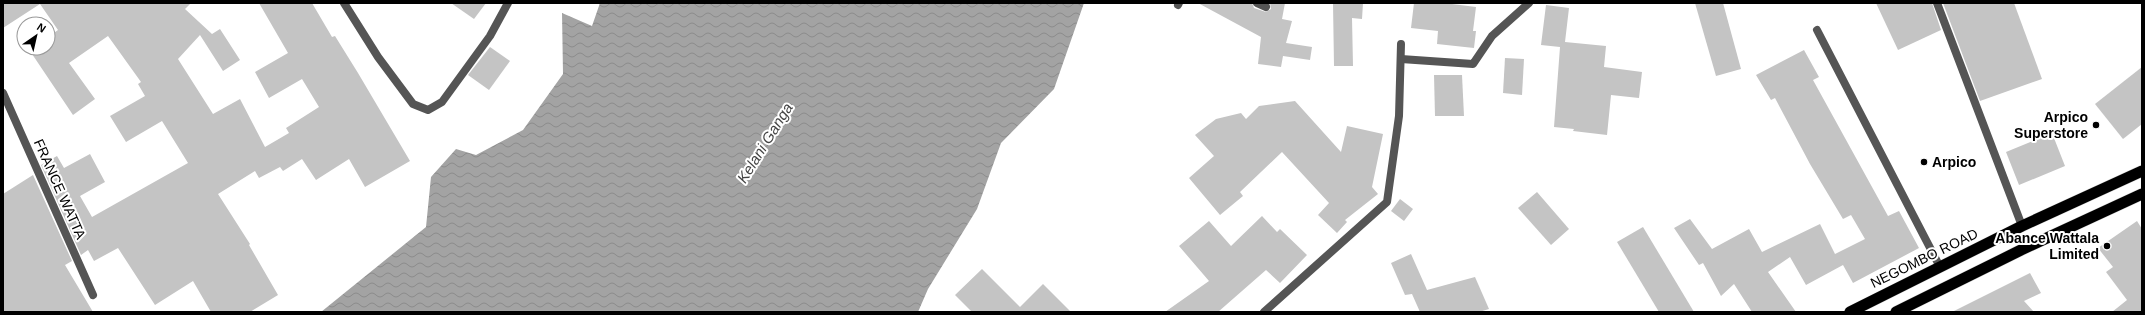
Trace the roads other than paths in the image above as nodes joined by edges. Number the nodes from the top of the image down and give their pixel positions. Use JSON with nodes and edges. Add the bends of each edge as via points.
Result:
{"nodes":[{"id":1,"x":344,"y":3,"type":"edge"},
{"id":2,"x":508,"y":3,"type":"edge"},
{"id":3,"x":1257,"y":3,"type":"edge"},
{"id":4,"x":1529,"y":3,"type":"edge"},
{"id":5,"x":1937,"y":3,"type":"edge"},
{"id":6,"x":1266,"y":7,"type":"dead end"},
{"id":7,"x":1817,"y":30,"type":"dead end"},
{"id":8,"x":1401,"y":44,"type":"dead end"},
{"id":9,"x":1400,"y":59,"type":"junction"},
{"id":10,"x":3,"y":93,"type":"edge"},
{"id":11,"x":2142,"y":171,"type":"edge"},
{"id":12,"x":2142,"y":194,"type":"edge"},
{"id":13,"x":2022,"y":226,"type":"junction"},
{"id":14,"x":1940,"y":267,"type":"junction"},
{"id":15,"x":93,"y":295,"type":"dead end"},
{"id":16,"x":1264,"y":312,"type":"edge"},
{"id":17,"x":1850,"y":312,"type":"edge"},
{"id":18,"x":1896,"y":312,"type":"edge"}],
"edges":[{"from":1,"to":2,"type":"street","via":[[378,57],[413,104],[428,110],[442,102],[490,36]]},
{"from":3,"to":6,"type":"street"},
{"from":4,"to":9,"type":"street","via":[[1492,36],[1473,64]]},
{"from":5,"to":13,"type":"street"},
{"from":7,"to":14,"type":"street"},
{"from":8,"to":9,"type":"street"},
{"from":9,"to":16,"type":"street","via":[[1399,116],[1387,202]]},
{"from":10,"to":15,"type":"street","name":"FRANCE WATTA"},
{"from":11,"to":13,"type":"highway","name":"NEGOMBO ROAD"},
{"from":12,"to":18,"type":"highway"},
{"from":13,"to":14,"type":"highway","name":"NEGOMBO ROAD"},
{"from":14,"to":17,"type":"highway","name":"NEGOMBO ROAD"}]}
